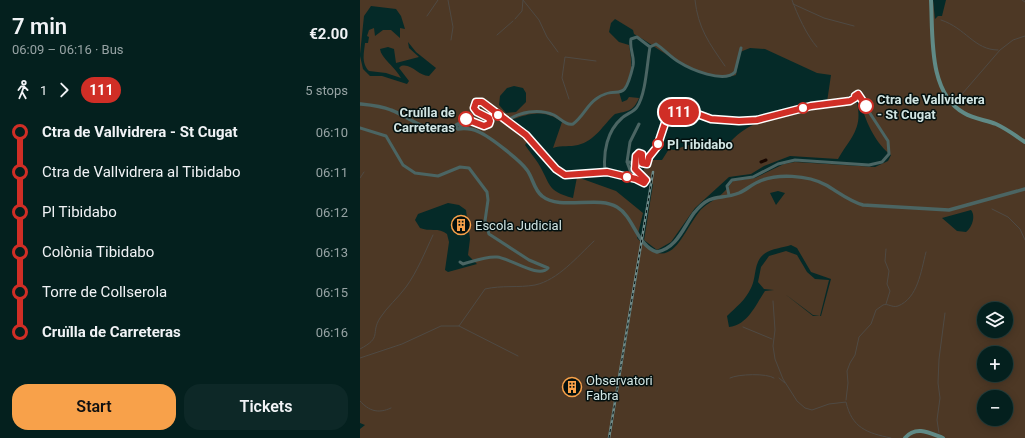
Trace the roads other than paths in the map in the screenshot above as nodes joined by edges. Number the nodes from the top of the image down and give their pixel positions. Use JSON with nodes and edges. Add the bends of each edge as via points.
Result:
{"nodes":[{"id":1,"x":931,"y":0,"type":"edge"},
{"id":2,"x":650,"y":47,"type":"junction"},
{"id":3,"x":741,"y":48,"type":"dead end"},
{"id":4,"x":360,"y":104,"type":"edge"},
{"id":5,"x":506,"y":121,"type":"junction"},
{"id":6,"x":639,"y":124,"type":"dead end"},
{"id":7,"x":458,"y":125,"type":"junction"},
{"id":8,"x":360,"y":128,"type":"edge"},
{"id":9,"x":1025,"y":142,"type":"edge"},
{"id":10,"x":627,"y":162,"type":"junction"},
{"id":11,"x":635,"y":169,"type":"junction"},
{"id":12,"x":606,"y":172,"type":"junction"},
{"id":13,"x":633,"y":178,"type":"junction"},
{"id":14,"x":1025,"y":189,"type":"edge"},
{"id":15,"x":730,"y":195,"type":"junction"},
{"id":16,"x":460,"y":262,"type":"dead end"},
{"id":17,"x":906,"y":438,"type":"edge"},
{"id":18,"x":938,"y":438,"type":"edge"},
{"id":19,"x":943,"y":438,"type":"edge"}],
"edges":[{"from":1,"to":9,"type":"main road","via":[[936,73],[944,94],[964,113],[1000,126]]},
{"from":2,"to":3,"type":"street","via":[[658,45],[679,62],[706,74],[725,77],[735,72]]},
{"from":2,"to":5,"type":"street","via":[[636,37],[631,39],[630,46],[634,59],[626,89],[595,99],[574,124],[568,124],[552,114],[535,111]]},
{"from":2,"to":12,"type":"street","via":[[642,95],[637,108],[622,117],[610,134],[605,149]]},
{"from":4,"to":7,"type":"street","via":[[388,109],[426,128],[442,130]]},
{"from":5,"to":7,"type":"street","via":[[479,101],[474,109],[489,118],[490,123],[484,126],[466,119]]},
{"from":5,"to":12,"type":"street","via":[[526,135],[563,174],[572,176]]},
{"from":6,"to":10,"type":"street","via":[[630,142]]},
{"from":7,"to":15,"type":"street","via":[[460,129],[476,130],[488,136],[526,168],[544,198],[572,203],[605,202],[617,207],[643,242],[656,252],[674,243],[695,212],[706,202],[716,196]]},
{"from":8,"to":16,"type":"street","via":[[378,132],[388,138],[403,165],[415,173],[436,176],[460,167],[469,168],[487,192],[485,221],[489,234],[529,260],[548,268],[543,271],[533,270],[498,257],[463,264]]},
{"from":10,"to":11,"type":"street"},
{"from":10,"to":13,"type":"street"},
{"from":11,"to":13,"type":"street","via":[[646,182]]},
{"from":11,"to":15,"type":"street","via":[[637,154],[643,155],[642,163],[647,164],[666,121],[680,112],[692,112],[711,119],[757,120],[811,106],[860,98],[889,143],[889,154],[882,162],[869,165],[802,159],[788,161],[752,177],[731,180],[727,188]]},
{"from":12,"to":13,"type":"street"},
{"from":14,"to":15,"type":"street","via":[[962,208],[944,210],[863,205],[853,202],[823,183],[797,176],[763,180],[744,191]]},
{"from":17,"to":18,"type":"main road","via":[[918,432]]},
{"from":17,"to":19,"type":"main road","via":[[912,432],[920,430]]}]}
